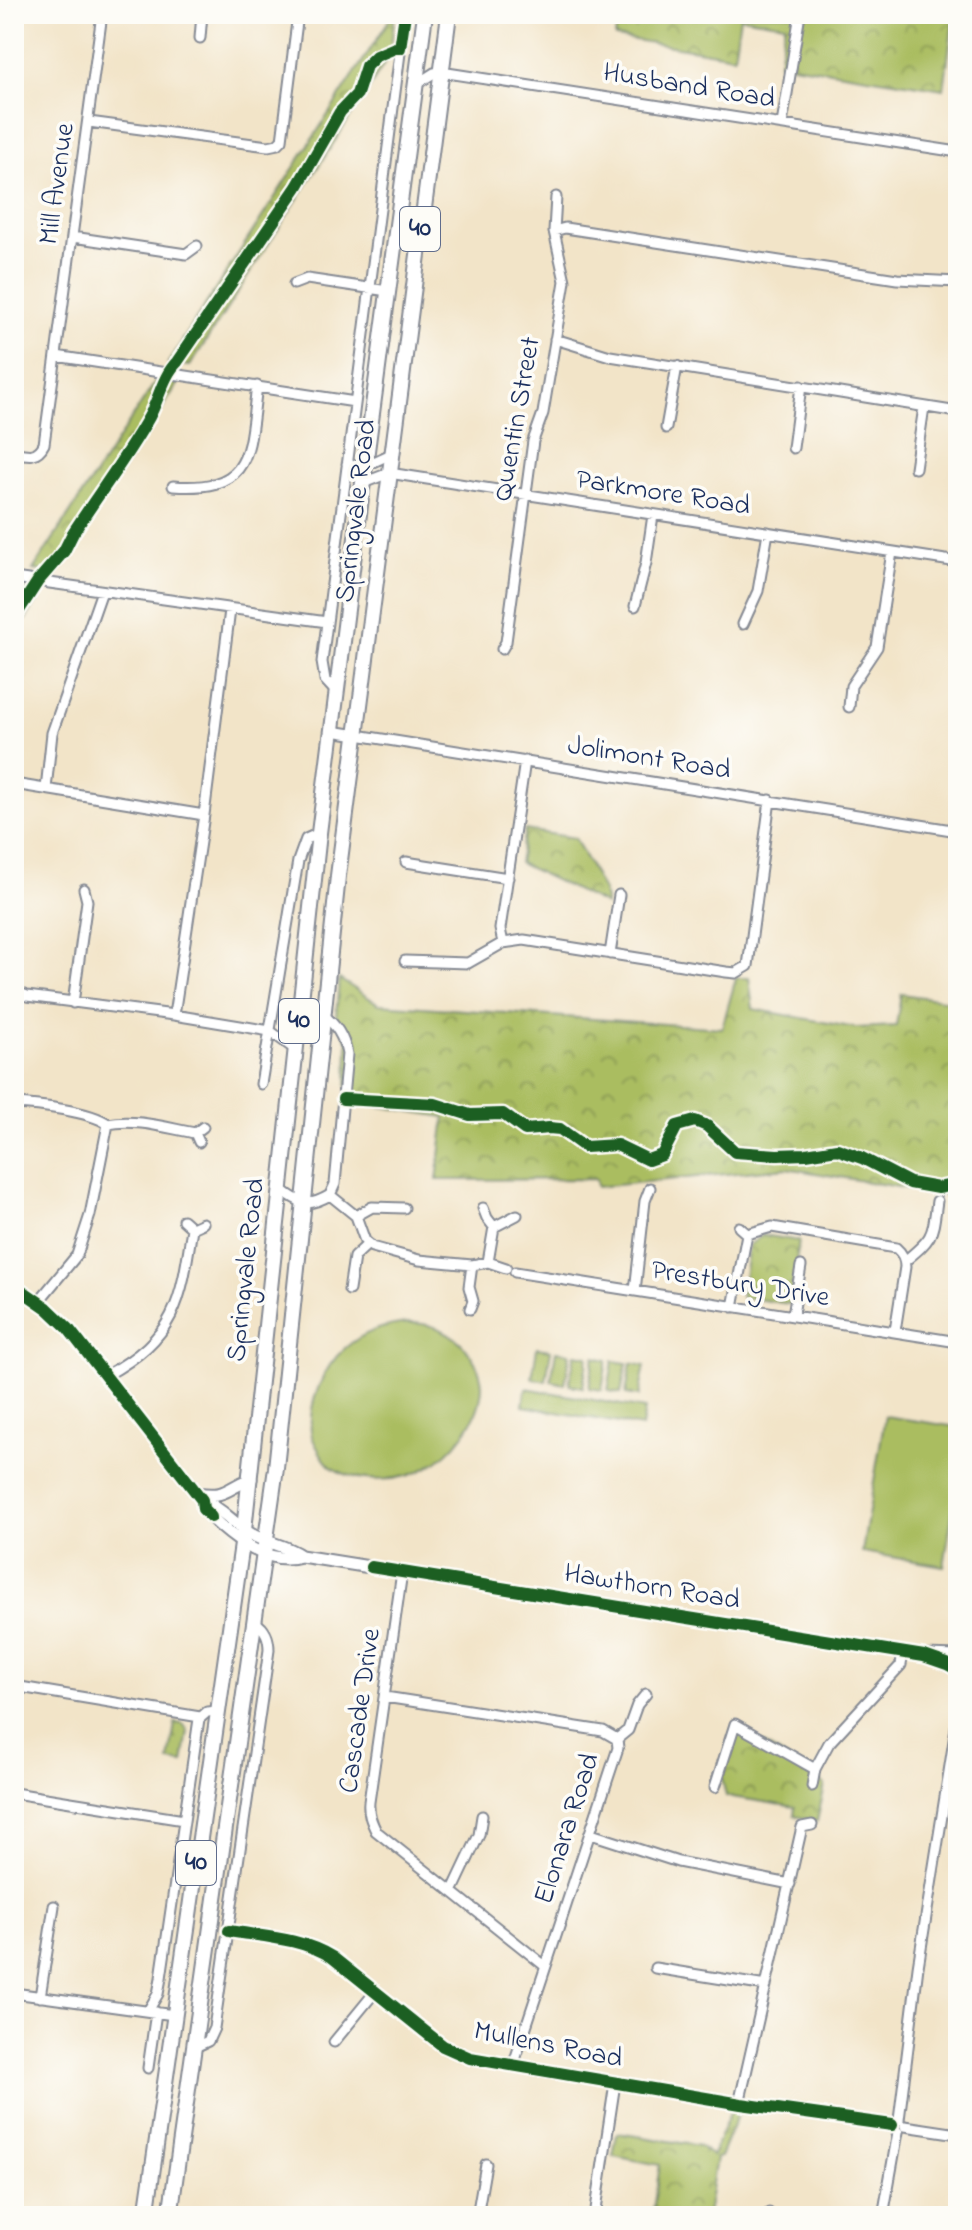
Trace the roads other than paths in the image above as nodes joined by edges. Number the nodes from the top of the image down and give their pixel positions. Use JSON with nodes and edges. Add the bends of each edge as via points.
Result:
{"nodes":[{"id":1,"x":102,"y":14,"type":"edge"},
{"id":2,"x":202,"y":14,"type":"edge"},
{"id":3,"x":298,"y":14,"type":"edge"},
{"id":4,"x":405,"y":14,"type":"edge"},
{"id":5,"x":425,"y":14,"type":"edge"},
{"id":6,"x":449,"y":14,"type":"edge"},
{"id":7,"x":800,"y":14,"type":"edge"},
{"id":8,"x":200,"y":38,"type":"dead end"},
{"id":9,"x":444,"y":50,"type":"junction"},
{"id":10,"x":418,"y":66,"type":"junction"},
{"id":11,"x":441,"y":72,"type":"junction"},
{"id":12,"x":415,"y":85,"type":"junction"},
{"id":13,"x":89,"y":122,"type":"junction"},
{"id":14,"x":782,"y":124,"type":"junction"},
{"id":15,"x":958,"y":152,"type":"edge"},
{"id":16,"x":556,"y":197,"type":"dead end"},
{"id":17,"x":554,"y":231,"type":"junction"},
{"id":18,"x":73,"y":237,"type":"junction"},
{"id":19,"x":197,"y":246,"type":"dead end"},
{"id":20,"x":958,"y":282,"type":"edge"},
{"id":21,"x":294,"y":284,"type":"dead end"},
{"id":22,"x":369,"y":288,"type":"junction"},
{"id":23,"x":388,"y":291,"type":"junction"},
{"id":24,"x":555,"y":339,"type":"junction"},
{"id":25,"x":56,"y":356,"type":"junction"},
{"id":26,"x":677,"y":366,"type":"junction"},
{"id":27,"x":257,"y":386,"type":"junction"},
{"id":28,"x":801,"y":386,"type":"junction"},
{"id":29,"x":355,"y":402,"type":"junction"},
{"id":30,"x":924,"y":407,"type":"junction"},
{"id":31,"x":958,"y":412,"type":"edge"},
{"id":32,"x":666,"y":428,"type":"dead end"},
{"id":33,"x":793,"y":448,"type":"dead end"},
{"id":34,"x":14,"y":452,"type":"edge"},
{"id":35,"x":391,"y":454,"type":"junction"},
{"id":36,"x":347,"y":464,"type":"junction"},
{"id":37,"x":365,"y":466,"type":"junction"},
{"id":38,"x":915,"y":468,"type":"dead end"},
{"id":39,"x":389,"y":473,"type":"junction"},
{"id":40,"x":363,"y":483,"type":"junction"},
{"id":41,"x":173,"y":486,"type":"dead end"},
{"id":42,"x":526,"y":495,"type":"junction"},
{"id":43,"x":653,"y":515,"type":"junction"},
{"id":44,"x":768,"y":532,"type":"junction"},
{"id":45,"x":892,"y":552,"type":"junction"},
{"id":46,"x":958,"y":562,"type":"edge"},
{"id":47,"x":14,"y":578,"type":"edge"},
{"id":48,"x":102,"y":591,"type":"junction"},
{"id":49,"x":635,"y":606,"type":"dead end"},
{"id":50,"x":230,"y":610,"type":"junction"},
{"id":51,"x":327,"y":622,"type":"junction"},
{"id":52,"x":743,"y":624,"type":"dead end"},
{"id":53,"x":502,"y":649,"type":"dead end"},
{"id":54,"x":337,"y":693,"type":"junction"},
{"id":55,"x":849,"y":707,"type":"dead end"},
{"id":56,"x":332,"y":731,"type":"junction"},
{"id":57,"x":356,"y":734,"type":"junction"},
{"id":58,"x":525,"y":761,"type":"junction"},
{"id":59,"x":14,"y":784,"type":"edge"},
{"id":60,"x":46,"y":789,"type":"junction"},
{"id":61,"x":770,"y":800,"type":"junction"},
{"id":62,"x":204,"y":815,"type":"junction"},
{"id":63,"x":958,"y":831,"type":"edge"},
{"id":64,"x":319,"y":833,"type":"junction"},
{"id":65,"x":406,"y":862,"type":"dead end"},
{"id":66,"x":508,"y":878,"type":"junction"},
{"id":67,"x":84,"y":889,"type":"dead end"},
{"id":68,"x":619,"y":895,"type":"dead end"},
{"id":69,"x":503,"y":943,"type":"junction"},
{"id":70,"x":610,"y":954,"type":"junction"},
{"id":71,"x":405,"y":961,"type":"dead end"},
{"id":72,"x":14,"y":991,"type":"edge"},
{"id":73,"x":27,"y":996,"type":"junction"},
{"id":74,"x":14,"y":999,"type":"edge"},
{"id":75,"x":73,"y":1003,"type":"junction"},
{"id":76,"x":174,"y":1015,"type":"junction"},
{"id":77,"x":323,"y":1015,"type":"junction"},
{"id":78,"x":270,"y":1031,"type":"junction"},
{"id":79,"x":296,"y":1050,"type":"junction"},
{"id":80,"x":261,"y":1084,"type":"dead end"},
{"id":81,"x":14,"y":1104,"type":"edge"},
{"id":82,"x":108,"y":1124,"type":"junction"},
{"id":83,"x":199,"y":1134,"type":"dead end"},
{"id":84,"x":650,"y":1188,"type":"dead end"},
{"id":85,"x":281,"y":1189,"type":"junction"},
{"id":86,"x":330,"y":1195,"type":"junction"},
{"id":87,"x":937,"y":1201,"type":"dead end"},
{"id":88,"x":304,"y":1203,"type":"junction"},
{"id":89,"x":404,"y":1208,"type":"dead end"},
{"id":90,"x":483,"y":1208,"type":"dead end"},
{"id":91,"x":517,"y":1215,"type":"dead end"},
{"id":92,"x":356,"y":1216,"type":"junction"},
{"id":93,"x":183,"y":1220,"type":"dead end"},
{"id":94,"x":203,"y":1223,"type":"dead end"},
{"id":95,"x":494,"y":1227,"type":"junction"},
{"id":96,"x":192,"y":1228,"type":"junction"},
{"id":97,"x":368,"y":1244,"type":"junction"},
{"id":98,"x":905,"y":1261,"type":"junction"},
{"id":99,"x":488,"y":1262,"type":"junction"},
{"id":100,"x":472,"y":1265,"type":"junction"},
{"id":101,"x":801,"y":1266,"type":"dead end"},
{"id":102,"x":14,"y":1285,"type":"edge"},
{"id":103,"x":349,"y":1290,"type":"dead end"},
{"id":104,"x":635,"y":1291,"type":"junction"},
{"id":105,"x":39,"y":1301,"type":"junction"},
{"id":106,"x":733,"y":1307,"type":"junction"},
{"id":107,"x":470,"y":1309,"type":"dead end"},
{"id":108,"x":793,"y":1315,"type":"junction"},
{"id":109,"x":895,"y":1331,"type":"junction"},
{"id":110,"x":958,"y":1342,"type":"edge"},
{"id":111,"x":105,"y":1376,"type":"junction"},
{"id":112,"x":251,"y":1479,"type":"junction"},
{"id":113,"x":200,"y":1496,"type":"junction"},
{"id":114,"x":244,"y":1536,"type":"junction"},
{"id":115,"x":265,"y":1547,"type":"junction"},
{"id":116,"x":402,"y":1572,"type":"junction"},
{"id":117,"x":255,"y":1622,"type":"junction"},
{"id":118,"x":903,"y":1653,"type":"junction"},
{"id":119,"x":924,"y":1656,"type":"junction"},
{"id":120,"x":958,"y":1658,"type":"edge"},
{"id":121,"x":958,"y":1670,"type":"edge"},
{"id":122,"x":14,"y":1686,"type":"edge"},
{"id":123,"x":646,"y":1694,"type":"dead end"},
{"id":124,"x":385,"y":1697,"type":"junction"},
{"id":125,"x":218,"y":1711,"type":"junction"},
{"id":126,"x":958,"y":1715,"type":"edge"},
{"id":127,"x":200,"y":1717,"type":"junction"},
{"id":128,"x":617,"y":1739,"type":"junction"},
{"id":129,"x":815,"y":1769,"type":"junction"},
{"id":130,"x":812,"y":1786,"type":"dead end"},
{"id":131,"x":715,"y":1787,"type":"dead end"},
{"id":132,"x":14,"y":1793,"type":"edge"},
{"id":133,"x":482,"y":1816,"type":"dead end"},
{"id":134,"x":184,"y":1820,"type":"junction"},
{"id":135,"x":812,"y":1825,"type":"dead end"},
{"id":136,"x":591,"y":1834,"type":"junction"},
{"id":137,"x":790,"y":1884,"type":"junction"},
{"id":138,"x":452,"y":1892,"type":"junction"},
{"id":139,"x":54,"y":1906,"type":"dead end"},
{"id":140,"x":229,"y":1931,"type":"junction"},
{"id":141,"x":545,"y":1966,"type":"junction"},
{"id":142,"x":655,"y":1968,"type":"dead end"},
{"id":143,"x":161,"y":1978,"type":"junction"},
{"id":144,"x":766,"y":1986,"type":"junction"},
{"id":145,"x":375,"y":1992,"type":"junction"},
{"id":146,"x":14,"y":1993,"type":"edge"},
{"id":147,"x":177,"y":1994,"type":"junction"},
{"id":148,"x":40,"y":1997,"type":"junction"},
{"id":149,"x":152,"y":2012,"type":"junction"},
{"id":150,"x":174,"y":2015,"type":"junction"},
{"id":151,"x":334,"y":2042,"type":"dead end"},
{"id":152,"x":193,"y":2048,"type":"junction"},
{"id":153,"x":513,"y":2066,"type":"junction"},
{"id":154,"x":148,"y":2068,"type":"dead end"},
{"id":155,"x":615,"y":2083,"type":"junction"},
{"id":156,"x":739,"y":2104,"type":"junction"},
{"id":157,"x":898,"y":2126,"type":"junction"},
{"id":158,"x":958,"y":2134,"type":"edge"},
{"id":159,"x":486,"y":2164,"type":"dead end"},
{"id":160,"x":146,"y":2216,"type":"edge"},
{"id":161,"x":170,"y":2216,"type":"edge"},
{"id":162,"x":477,"y":2216,"type":"edge"},
{"id":163,"x":595,"y":2216,"type":"edge"},
{"id":164,"x":883,"y":2216,"type":"edge"}],
"edges":[{"from":1,"to":13,"type":"street","name":"Mill Avenue"},
{"from":2,"to":8,"type":"street"},
{"from":3,"to":13,"type":"street","via":[[278,144]]},
{"from":4,"to":22,"type":"street","name":"Springvale Road"},
{"from":5,"to":10,"type":"highway","name":"Springvale Road","number":"40"},
{"from":6,"to":9,"type":"highway","name":"Springvale Road","number":"40"},
{"from":7,"to":14,"type":"street"},
{"from":9,"to":10,"type":"highway","via":[[428,65]]},
{"from":9,"to":11,"type":"highway","name":"Springvale Road","number":"40"},
{"from":10,"to":12,"type":"highway","name":"Springvale Road","number":"40"},
{"from":11,"to":12,"type":"street"},
{"from":11,"to":14,"type":"street","name":"Husband Road"},
{"from":11,"to":35,"type":"highway","name":"Springvale Road","number":"40"},
{"from":12,"to":23,"type":"highway","name":"Springvale Road","number":"40"},
{"from":13,"to":18,"type":"street","name":"Mill Avenue"},
{"from":14,"to":15,"type":"street","name":"Husband Road"},
{"from":16,"to":17,"type":"street","name":"Quentin Street"},
{"from":17,"to":20,"type":"street","via":[[565,228],[897,279]]},
{"from":17,"to":24,"type":"street","name":"Quentin Street","via":[[565,281]]},
{"from":18,"to":19,"type":"street","via":[[186,254]]},
{"from":18,"to":25,"type":"street","name":"Mill Avenue"},
{"from":21,"to":22,"type":"street","via":[[307,279]]},
{"from":22,"to":23,"type":"street"},
{"from":22,"to":29,"type":"street","name":"Springvale Road"},
{"from":23,"to":37,"type":"highway","name":"Springvale Road","number":"40"},
{"from":24,"to":26,"type":"street","via":[[610,356]]},
{"from":24,"to":42,"type":"street","name":"Quentin Street"},
{"from":25,"to":27,"type":"street"},
{"from":25,"to":34,"type":"street","name":"Mill Avenue","via":[[44,444],[30,455]]},
{"from":26,"to":28,"type":"street"},
{"from":26,"to":32,"type":"street"},
{"from":27,"to":29,"type":"street"},
{"from":27,"to":41,"type":"street","via":[[248,455],[238,471],[210,486]]},
{"from":28,"to":30,"type":"street"},
{"from":28,"to":33,"type":"street"},
{"from":29,"to":36,"type":"street","name":"Springvale Road"},
{"from":30,"to":31,"type":"street"},
{"from":30,"to":38,"type":"street"},
{"from":35,"to":37,"type":"street"},
{"from":35,"to":39,"type":"highway","name":"Springvale Road","number":"40"},
{"from":36,"to":37,"type":"street"},
{"from":36,"to":51,"type":"street","name":"Springvale Road"},
{"from":37,"to":40,"type":"highway","name":"Springvale Road","number":"40"},
{"from":39,"to":40,"type":"street"},
{"from":39,"to":42,"type":"street","name":"Parkmore Road"},
{"from":39,"to":57,"type":"highway","name":"Springvale Road","number":"40"},
{"from":40,"to":54,"type":"highway","name":"Springvale Road","number":"40"},
{"from":42,"to":43,"type":"street","name":"Parkmore Road"},
{"from":42,"to":53,"type":"street","name":"Quentin Street"},
{"from":43,"to":44,"type":"street","name":"Parkmore Road"},
{"from":43,"to":49,"type":"street"},
{"from":44,"to":45,"type":"street","name":"Parkmore Road"},
{"from":44,"to":52,"type":"street","via":[[758,591]]},
{"from":45,"to":46,"type":"street","name":"Parkmore Road"},
{"from":45,"to":55,"type":"street","via":[[877,647],[851,686]]},
{"from":47,"to":48,"type":"street"},
{"from":48,"to":50,"type":"street"},
{"from":48,"to":60,"type":"street","via":[[52,733]]},
{"from":50,"to":51,"type":"street"},
{"from":50,"to":62,"type":"street"},
{"from":51,"to":54,"type":"street","name":"Springvale Road","via":[[323,670]]},
{"from":54,"to":56,"type":"highway","name":"Springvale Road","number":"40"},
{"from":56,"to":57,"type":"street","name":"Jolimont Road"},
{"from":56,"to":64,"type":"highway","name":"Springvale Road","number":"40"},
{"from":57,"to":58,"type":"street","name":"Jolimont Road"},
{"from":57,"to":77,"type":"highway","name":"Springvale Road","number":"40"},
{"from":58,"to":61,"type":"street","name":"Jolimont Road"},
{"from":58,"to":66,"type":"street"},
{"from":59,"to":60,"type":"street"},
{"from":60,"to":62,"type":"street"},
{"from":61,"to":63,"type":"street","name":"Jolimont Road"},
{"from":61,"to":70,"type":"street","via":[[748,966],[736,973]]},
{"from":62,"to":76,"type":"street"},
{"from":64,"to":78,"type":"street","name":"Springvale Road","via":[[306,839],[298,857]]},
{"from":64,"to":79,"type":"highway","name":"Springvale Road","number":"40"},
{"from":65,"to":66,"type":"street"},
{"from":66,"to":69,"type":"street","via":[[500,929]]},
{"from":67,"to":75,"type":"street","via":[[87,901]]},
{"from":68,"to":70,"type":"street"},
{"from":69,"to":70,"type":"street","via":[[531,941]]},
{"from":69,"to":71,"type":"street","via":[[468,963]]},
{"from":72,"to":73,"type":"street"},
{"from":73,"to":74,"type":"street"},
{"from":73,"to":75,"type":"street"},
{"from":75,"to":76,"type":"street"},
{"from":76,"to":78,"type":"street"},
{"from":77,"to":86,"type":"street","via":[[343,1038],[347,1054]]},
{"from":77,"to":88,"type":"highway","name":"Springvale Road","number":"40"},
{"from":78,"to":79,"type":"street"},
{"from":78,"to":80,"type":"street","name":"Springvale Road"},
{"from":79,"to":85,"type":"highway","name":"Springvale Road","number":"40"},
{"from":81,"to":82,"type":"street","via":[[80,1113]]},
{"from":82,"to":83,"type":"street","via":[[133,1122]]},
{"from":82,"to":105,"type":"street","via":[[77,1255]]},
{"from":84,"to":104,"type":"street"},
{"from":85,"to":88,"type":"street"},
{"from":85,"to":112,"type":"highway","name":"Springvale Road","number":"40"},
{"from":86,"to":88,"type":"street"},
{"from":86,"to":92,"type":"street"},
{"from":87,"to":98,"type":"street","via":[[932,1234]]},
{"from":88,"to":115,"type":"highway","name":"Springvale Road","number":"40"},
{"from":89,"to":92,"type":"street","via":[[372,1207]]},
{"from":90,"to":95,"type":"street"},
{"from":91,"to":95,"type":"street"},
{"from":92,"to":97,"type":"street"},
{"from":93,"to":96,"type":"street"},
{"from":94,"to":96,"type":"street"},
{"from":95,"to":99,"type":"street"},
{"from":96,"to":111,"type":"street","via":[[182,1292],[169,1320],[151,1346]]},
{"from":97,"to":100,"type":"street","via":[[419,1260]]},
{"from":97,"to":103,"type":"street","via":[[354,1257]]},
{"from":98,"to":106,"type":"street","via":[[896,1248],[772,1227],[743,1230]]},
{"from":98,"to":109,"type":"street"},
{"from":99,"to":100,"type":"street"},
{"from":99,"to":104,"type":"street","name":"Prestbury Drive"},
{"from":100,"to":107,"type":"street"},
{"from":101,"to":108,"type":"street"},
{"from":102,"to":105,"type":"main road","name":"Hawthorn Road"},
{"from":104,"to":106,"type":"street","name":"Prestbury Drive"},
{"from":105,"to":111,"type":"main road","name":"Hawthorn Road"},
{"from":106,"to":108,"type":"street","name":"Prestbury Drive"},
{"from":108,"to":109,"type":"street","name":"Prestbury Drive"},
{"from":109,"to":110,"type":"street","name":"Prestbury Drive"},
{"from":111,"to":113,"type":"main road","name":"Hawthorn Road"},
{"from":112,"to":113,"type":"main road","via":[[223,1494]]},
{"from":112,"to":114,"type":"highway","name":"Springvale Road","number":"40"},
{"from":113,"to":114,"type":"main road","name":"Hawthorn Road","via":[[203,1509],[228,1533]]},
{"from":114,"to":115,"type":"main road","name":"Hawthorn Road"},
{"from":114,"to":125,"type":"highway","name":"Springvale Road","number":"40"},
{"from":115,"to":116,"type":"main road","name":"Hawthorn Road"},
{"from":115,"to":117,"type":"highway","name":"Springvale Road","number":"40"},
{"from":116,"to":118,"type":"main road","name":"Hawthorn Road"},
{"from":116,"to":124,"type":"street","name":"Cascade Drive"},
{"from":117,"to":140,"type":"street","name":"Springvale Road","via":[[267,1634],[269,1650]]},
{"from":117,"to":152,"type":"highway","name":"Springvale Road","number":"40"},
{"from":118,"to":119,"type":"main road","name":"Hawthorn Road"},
{"from":118,"to":129,"type":"street","via":[[901,1665],[829,1743]]},
{"from":119,"to":120,"type":"main road","name":"Hawthorn Road"},
{"from":119,"to":121,"type":"main road","name":"Hawthorn Road"},
{"from":120,"to":121,"type":"main road"},
{"from":122,"to":127,"type":"street"},
{"from":123,"to":128,"type":"street","via":[[628,1730]]},
{"from":124,"to":128,"type":"street","name":"Elonara Road","via":[[603,1731]]},
{"from":124,"to":138,"type":"street","name":"Cascade Drive","via":[[370,1817],[376,1831]]},
{"from":125,"to":127,"type":"street"},
{"from":125,"to":147,"type":"highway","name":"Springvale Road","number":"40"},
{"from":126,"to":157,"type":"street"},
{"from":127,"to":134,"type":"street"},
{"from":128,"to":136,"type":"street","name":"Elonara Road"},
{"from":129,"to":130,"type":"street"},
{"from":129,"to":131,"type":"street","via":[[736,1718]]},
{"from":132,"to":134,"type":"street"},
{"from":133,"to":138,"type":"street","via":[[479,1835]]},
{"from":134,"to":143,"type":"street"},
{"from":135,"to":137,"type":"street","via":[[802,1827]]},
{"from":136,"to":137,"type":"street","via":[[678,1862]]},
{"from":136,"to":141,"type":"street","name":"Elonara Road"},
{"from":137,"to":144,"type":"street"},
{"from":138,"to":141,"type":"street","name":"Cascade Drive"},
{"from":139,"to":148,"type":"street"},
{"from":140,"to":145,"type":"street","name":"Mullens Road","via":[[309,1945]]},
{"from":140,"to":152,"type":"street","name":"Springvale Road","via":[[214,2028],[208,2041]]},
{"from":141,"to":153,"type":"street","name":"Elonara Road"},
{"from":142,"to":144,"type":"street"},
{"from":143,"to":147,"type":"street"},
{"from":143,"to":149,"type":"street"},
{"from":144,"to":156,"type":"street"},
{"from":145,"to":151,"type":"street"},
{"from":145,"to":153,"type":"street","name":"Mullens Road","via":[[449,2049]]},
{"from":146,"to":148,"type":"street"},
{"from":147,"to":150,"type":"highway","name":"Springvale Road","number":"40"},
{"from":148,"to":149,"type":"street"},
{"from":149,"to":150,"type":"street"},
{"from":149,"to":154,"type":"street"},
{"from":150,"to":160,"type":"highway","name":"Springvale Road","number":"40"},
{"from":152,"to":161,"type":"highway","name":"Springvale Road","number":"40"},
{"from":153,"to":155,"type":"street","name":"Mullens Road"},
{"from":155,"to":156,"type":"street","name":"Mullens Road"},
{"from":155,"to":163,"type":"street"},
{"from":156,"to":157,"type":"street","name":"Mullens Road"},
{"from":157,"to":158,"type":"street","name":"Mullens Road"},
{"from":157,"to":164,"type":"street"},
{"from":159,"to":162,"type":"street"}]}
